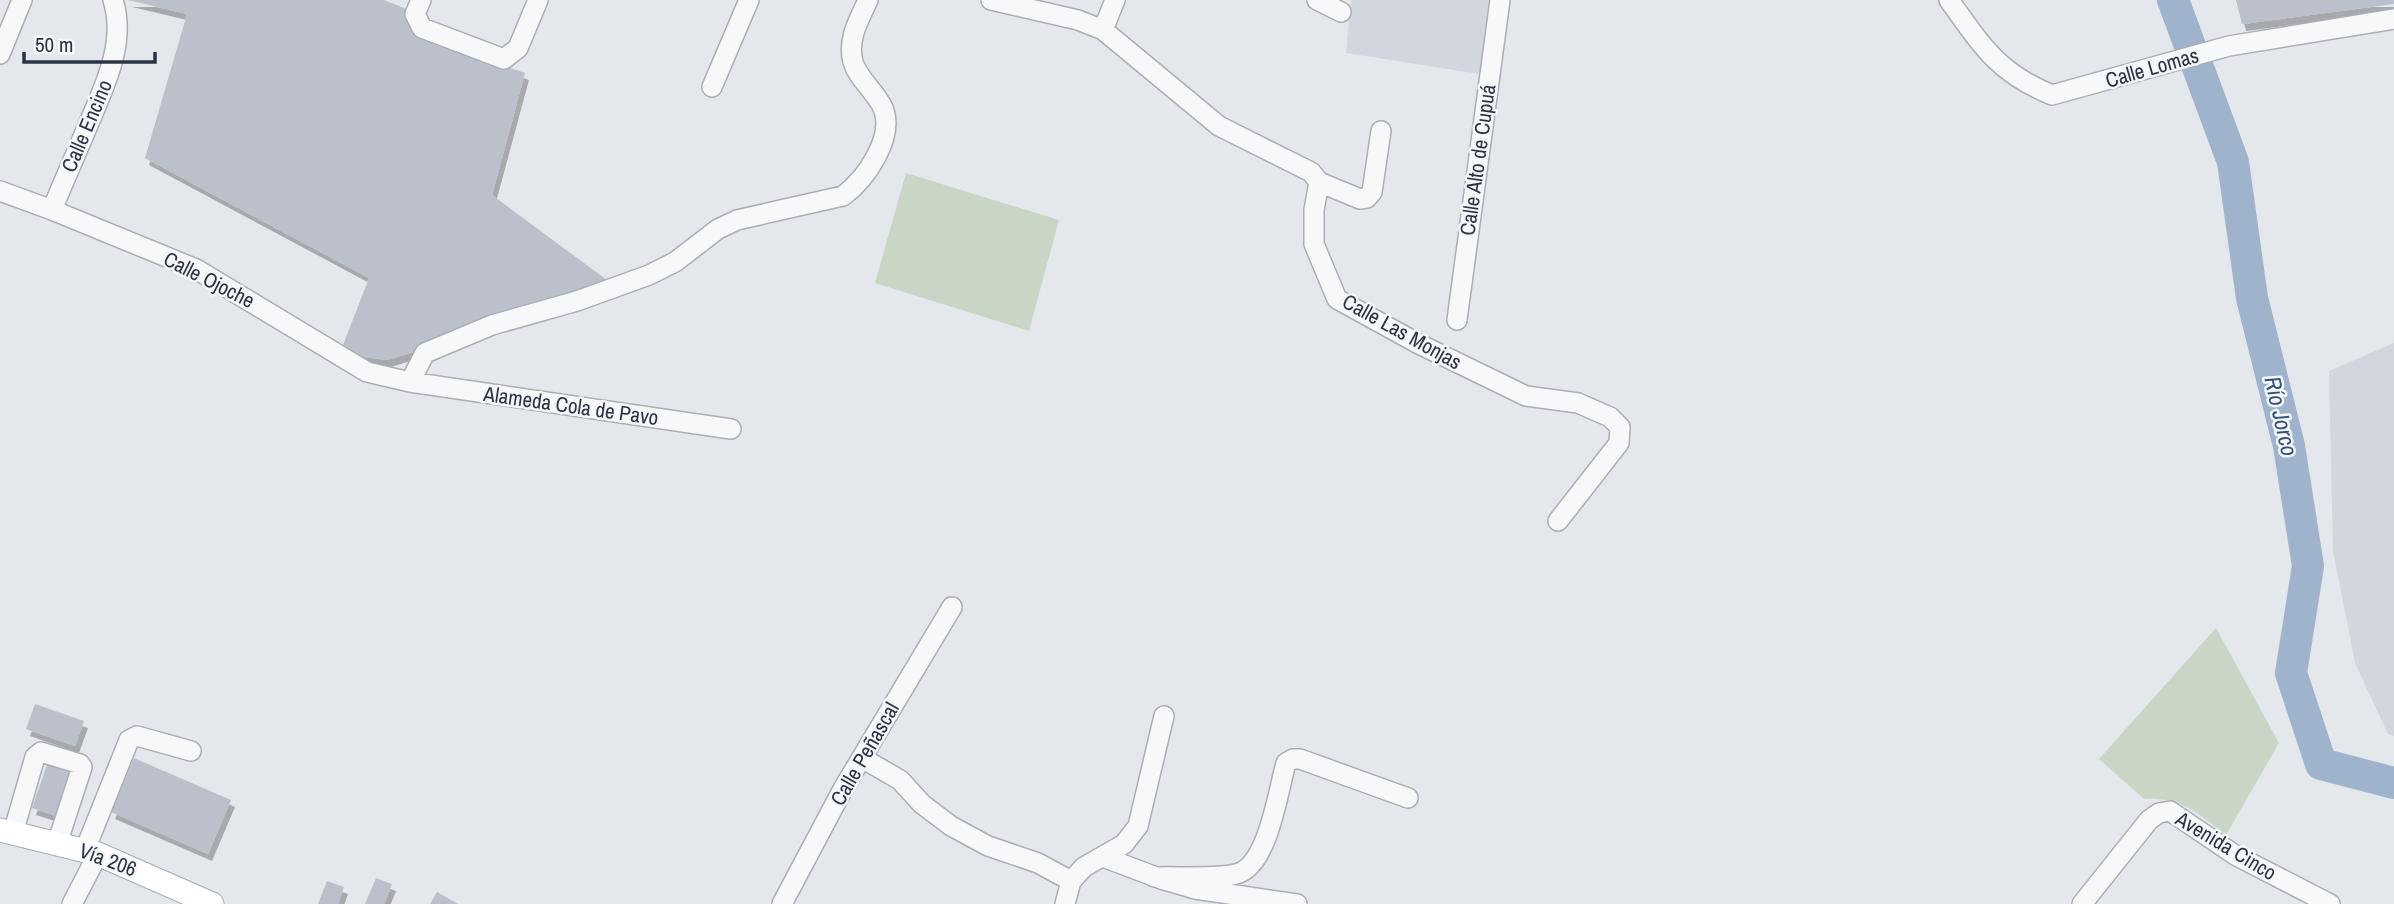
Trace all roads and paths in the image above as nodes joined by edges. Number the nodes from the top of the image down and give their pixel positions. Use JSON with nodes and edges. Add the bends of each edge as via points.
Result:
{"nodes":[{"id":1,"x":22,"y":0,"type":"edge"},
{"id":2,"x":113,"y":0,"type":"edge"},
{"id":3,"x":421,"y":0,"type":"edge"},
{"id":4,"x":538,"y":0,"type":"edge"},
{"id":5,"x":749,"y":0,"type":"edge"},
{"id":6,"x":868,"y":0,"type":"edge"},
{"id":7,"x":991,"y":0,"type":"edge"},
{"id":8,"x":1115,"y":0,"type":"edge"},
{"id":9,"x":1318,"y":0,"type":"edge"},
{"id":10,"x":1500,"y":0,"type":"edge"},
{"id":11,"x":1949,"y":0,"type":"edge"},
{"id":12,"x":1341,"y":12,"type":"dead end"},
{"id":13,"x":2394,"y":19,"type":"edge"},
{"id":14,"x":1103,"y":30,"type":"junction"},
{"id":15,"x":0,"y":54,"type":"edge"},
{"id":16,"x":712,"y":87,"type":"dead end"},
{"id":17,"x":1381,"y":131,"type":"dead end"},
{"id":18,"x":1319,"y":182,"type":"junction"},
{"id":19,"x":0,"y":191,"type":"edge"},
{"id":20,"x":52,"y":210,"type":"junction"},
{"id":21,"x":1457,"y":320,"type":"dead end"},
{"id":22,"x":410,"y":382,"type":"junction"},
{"id":23,"x":731,"y":429,"type":"dead end"},
{"id":24,"x":1558,"y":521,"type":"dead end"},
{"id":25,"x":952,"y":607,"type":"dead end"},
{"id":26,"x":1164,"y":716,"type":"dead end"},
{"id":27,"x":191,"y":751,"type":"dead end"},
{"id":28,"x":862,"y":758,"type":"junction"},
{"id":29,"x":1408,"y":798,"type":"dead end"},
{"id":30,"x":4,"y":834,"type":"edge"},
{"id":31,"x":57,"y":844,"type":"junction"},
{"id":32,"x":91,"y":852,"type":"junction"},
{"id":33,"x":1103,"y":857,"type":"junction"},
{"id":34,"x":1154,"y":877,"type":"junction"},
{"id":35,"x":1071,"y":881,"type":"junction"},
{"id":36,"x":72,"y":904,"type":"edge"},
{"id":37,"x":212,"y":904,"type":"edge"},
{"id":38,"x":782,"y":904,"type":"edge"},
{"id":39,"x":1065,"y":904,"type":"edge"},
{"id":40,"x":1297,"y":904,"type":"edge"},
{"id":41,"x":2082,"y":904,"type":"edge"},
{"id":42,"x":2330,"y":904,"type":"edge"}],
"edges":[{"from":1,"to":15,"type":"street"},
{"from":2,"to":20,"type":"street","name":"Calle Encino","via":[[117,39],[109,74]]},
{"from":3,"to":4,"type":"street","via":[[415,14],[422,28],[504,59],[518,48]]},
{"from":5,"to":16,"type":"street"},
{"from":6,"to":22,"type":"street","via":[[852,34],[853,62],[882,106],[888,125],[858,186],[843,196],[737,220],[649,275],[425,353]]},
{"from":7,"to":14,"type":"street"},
{"from":8,"to":14,"type":"street"},
{"from":9,"to":12,"type":"street"},
{"from":10,"to":21,"type":"street","name":"Calle Alto de Cupuá"},
{"from":11,"to":13,"type":"street","name":"Calle Lomas","via":[[1988,53],[2019,80],[2052,95],[2229,46]]},
{"from":14,"to":18,"type":"street","via":[[1219,126],[1311,172]]},
{"from":17,"to":18,"type":"street","via":[[1372,192],[1367,198]]},
{"from":18,"to":24,"type":"street","name":"Calle Las Monjas","via":[[1314,244],[1337,299],[1526,396],[1578,403],[1610,417],[1620,427],[1619,443]]},
{"from":19,"to":20,"type":"street","name":"Calle Ojoche"},
{"from":20,"to":22,"type":"street","name":"Calle Ojoche","via":[[196,269],[367,372]]},
{"from":22,"to":23,"type":"street","name":"Alameda Cola de Pavo"},
{"from":25,"to":28,"type":"street","name":"Calle Peñascal"},
{"from":26,"to":33,"type":"street","via":[[1138,826],[1124,844]]},
{"from":27,"to":32,"type":"street","via":[[137,736],[129,740]]},
{"from":28,"to":35,"type":"street","via":[[900,780],[951,826]]},
{"from":28,"to":38,"type":"street","name":"Calle Peñascal"},
{"from":29,"to":34,"type":"street","via":[[1293,759],[1286,763],[1264,846],[1254,863],[1236,874]]},
{"from":30,"to":31,"type":"main road","name":"Vía 206"},
{"from":30,"to":31,"type":"street","via":[[41,752],[82,767]]},
{"from":31,"to":32,"type":"main road","name":"Vía 206"},
{"from":32,"to":36,"type":"street"},
{"from":32,"to":37,"type":"main road","name":"Vía 206"},
{"from":33,"to":34,"type":"street"},
{"from":33,"to":35,"type":"street"},
{"from":34,"to":40,"type":"street","via":[[1195,889]]},
{"from":35,"to":39,"type":"street"},
{"from":41,"to":42,"type":"street","name":"Avenida Cinco","via":[[2149,820],[2170,811],[2235,855]]}]}
